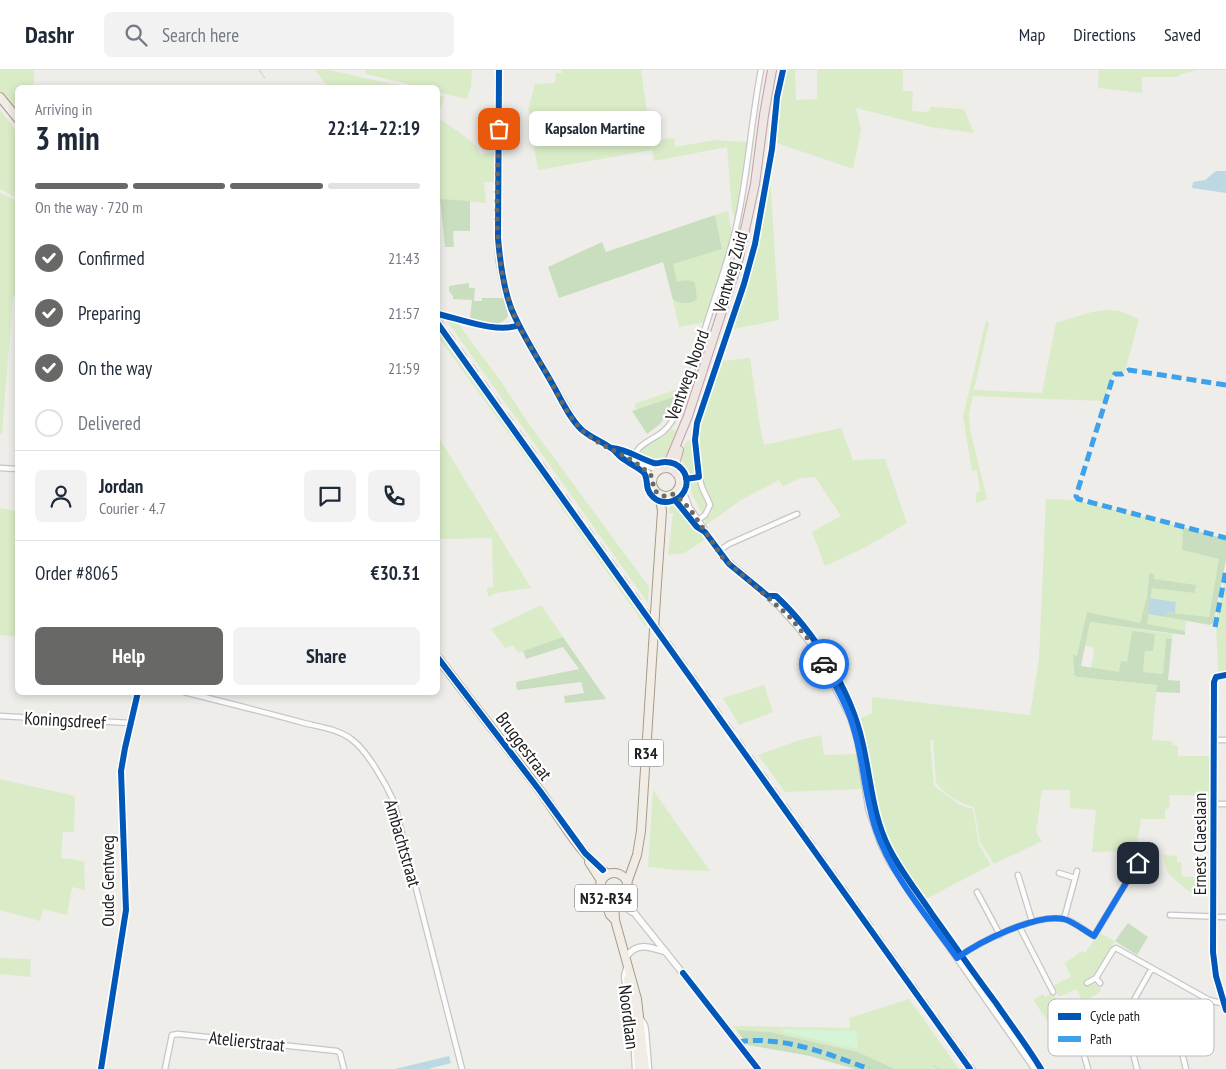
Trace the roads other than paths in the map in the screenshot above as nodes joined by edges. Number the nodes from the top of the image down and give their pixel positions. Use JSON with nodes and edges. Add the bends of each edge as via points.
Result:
{"nodes":[{"id":1,"x":499,"y":70,"type":"edge"},
{"id":2,"x":761,"y":70,"type":"edge"},
{"id":3,"x":772,"y":70,"type":"edge"},
{"id":4,"x":783,"y":70,"type":"edge"},
{"id":5,"x":0,"y":97,"type":"edge"},
{"id":6,"x":15,"y":115,"type":"edge"},
{"id":7,"x":440,"y":315,"type":"edge"},
{"id":8,"x":519,"y":325,"type":"junction"},
{"id":9,"x":688,"y":416,"type":"junction"},
{"id":10,"x":634,"y":460,"type":"junction"},
{"id":11,"x":0,"y":468,"type":"edge"},
{"id":12,"x":15,"y":469,"type":"edge"},
{"id":13,"x":661,"y":470,"type":"junction"},
{"id":14,"x":676,"y":473,"type":"junction"},
{"id":15,"x":653,"y":478,"type":"junction"},
{"id":16,"x":680,"y":482,"type":"junction"},
{"id":17,"x":659,"y":494,"type":"junction"},
{"id":18,"x":671,"y":495,"type":"junction"},
{"id":19,"x":690,"y":509,"type":"junction"},
{"id":20,"x":662,"y":511,"type":"junction"},
{"id":21,"x":797,"y":514,"type":"dead end"},
{"id":22,"x":698,"y":520,"type":"junction"},
{"id":23,"x":719,"y":551,"type":"junction"},
{"id":24,"x":440,"y":661,"type":"edge"},
{"id":25,"x":1226,"y":675,"type":"edge"},
{"id":26,"x":137,"y":695,"type":"edge"},
{"id":27,"x":197,"y":695,"type":"edge"},
{"id":28,"x":0,"y":716,"type":"edge"},
{"id":29,"x":131,"y":723,"type":"junction"},
{"id":30,"x":1214,"y":740,"type":"junction"},
{"id":31,"x":1226,"y":740,"type":"edge"},
{"id":32,"x":1214,"y":804,"type":"junction"},
{"id":33,"x":1226,"y":804,"type":"edge"},
{"id":34,"x":585,"y":853,"type":"junction"},
{"id":35,"x":634,"y":861,"type":"junction"},
{"id":36,"x":1138,"y":863,"type":"dead end"},
{"id":37,"x":1077,"y":871,"type":"dead end"},
{"id":38,"x":1059,"y":873,"type":"dead end"},
{"id":39,"x":612,"y":874,"type":"junction"},
{"id":40,"x":1018,"y":875,"type":"dead end"},
{"id":41,"x":1075,"y":878,"type":"junction"},
{"id":42,"x":601,"y":883,"type":"junction"},
{"id":43,"x":627,"y":883,"type":"junction"},
{"id":44,"x":977,"y":892,"type":"dead end"},
{"id":45,"x":603,"y":896,"type":"junction"},
{"id":46,"x":619,"y":899,"type":"junction"},
{"id":47,"x":1170,"y":916,"type":"dead end"},
{"id":48,"x":1214,"y":916,"type":"junction"},
{"id":49,"x":1226,"y":917,"type":"edge"},
{"id":50,"x":1064,"y":919,"type":"junction"},
{"id":51,"x":615,"y":920,"type":"junction"},
{"id":52,"x":1032,"y":921,"type":"junction"},
{"id":53,"x":1019,"y":926,"type":"junction"},
{"id":54,"x":1000,"y":935,"type":"junction"},
{"id":55,"x":666,"y":952,"type":"junction"},
{"id":56,"x":626,"y":957,"type":"junction"},
{"id":57,"x":957,"y":958,"type":"junction"},
{"id":58,"x":627,"y":965,"type":"junction"},
{"id":59,"x":1152,"y":968,"type":"junction"},
{"id":60,"x":1096,"y":978,"type":"junction"},
{"id":61,"x":1087,"y":983,"type":"dead end"},
{"id":62,"x":1100,"y":984,"type":"dead end"},
{"id":63,"x":1053,"y":992,"type":"dead end"},
{"id":64,"x":1135,"y":999,"type":"edge"},
{"id":65,"x":1207,"y":999,"type":"edge"},
{"id":66,"x":1225,"y":1004,"type":"edge"},
{"id":67,"x":1226,"y":1010,"type":"edge"},
{"id":68,"x":640,"y":1019,"type":"junction"},
{"id":69,"x":1084,"y":1056,"type":"edge"},
{"id":70,"x":1134,"y":1056,"type":"edge"},
{"id":71,"x":1183,"y":1056,"type":"edge"},
{"id":72,"x":462,"y":1068,"type":"edge"},
{"id":73,"x":101,"y":1069,"type":"edge"},
{"id":74,"x":165,"y":1069,"type":"edge"},
{"id":75,"x":344,"y":1069,"type":"edge"},
{"id":76,"x":454,"y":1069,"type":"edge"},
{"id":77,"x":635,"y":1069,"type":"edge"},
{"id":78,"x":639,"y":1069,"type":"edge"},
{"id":79,"x":645,"y":1069,"type":"edge"},
{"id":80,"x":649,"y":1069,"type":"edge"},
{"id":81,"x":758,"y":1069,"type":"edge"},
{"id":82,"x":1035,"y":1069,"type":"edge"},
{"id":83,"x":1088,"y":1069,"type":"edge"},
{"id":84,"x":1137,"y":1069,"type":"edge"},
{"id":85,"x":1186,"y":1069,"type":"edge"}],
"edges":[{"from":1,"to":8,"type":"street","via":[[499,260],[504,286]]},
{"from":2,"to":10,"type":"street","name":"Ventweg Noord","via":[[746,174],[728,258],[681,401],[669,425],[659,436],[639,448]]},
{"from":3,"to":9,"type":"highway","via":[[746,230],[728,297]]},
{"from":4,"to":22,"type":"street","name":"Ventweg Zuid","via":[[755,244],[697,423],[697,469],[710,505]]},
{"from":5,"to":6,"type":"main road"},
{"from":7,"to":8,"type":"street","via":[[495,328]]},
{"from":8,"to":10,"type":"street","via":[[579,427]]},
{"from":9,"to":13,"type":"highway","via":[[672,457]]},
{"from":9,"to":14,"type":"highway","via":[[677,456]]},
{"from":10,"to":13,"type":"street"},
{"from":10,"to":15,"type":"street"},
{"from":11,"to":12,"type":"street"},
{"from":13,"to":14,"type":"main road"},
{"from":13,"to":15,"type":"main road"},
{"from":14,"to":16,"type":"main road"},
{"from":15,"to":17,"type":"main road","via":[[653,487]]},
{"from":16,"to":18,"type":"main road"},
{"from":16,"to":19,"type":"street"},
{"from":17,"to":18,"type":"main road"},
{"from":17,"to":20,"type":"main road","number":"R34"},
{"from":18,"to":19,"type":"street","via":[[677,496]]},
{"from":18,"to":20,"type":"main road","number":"R34"},
{"from":19,"to":22,"type":"street"},
{"from":20,"to":35,"type":"main road","number":"R34","bridge":true,"via":[[642,819],[640,844]]},
{"from":21,"to":23,"type":"street"},
{"from":22,"to":23,"type":"street"},
{"from":23,"to":57,"type":"street","via":[[729,564],[779,606],[816,650],[854,726],[869,810],[881,844],[902,881]]},
{"from":24,"to":34,"type":"main road","name":"Bruggestraat"},
{"from":25,"to":30,"type":"street","name":"Ernest Claeslaan","via":[[1216,677],[1214,682]]},
{"from":26,"to":29,"type":"street","name":"Oude Gentweg"},
{"from":27,"to":72,"type":"street","name":"Ambachtstraat","via":[[336,732],[357,744],[377,771],[394,802]]},
{"from":28,"to":29,"type":"street","name":"Koningsdreef"},
{"from":29,"to":73,"type":"street","name":"Oude Gentweg","via":[[120,784],[126,910]]},
{"from":30,"to":31,"type":"street"},
{"from":30,"to":32,"type":"street","name":"Ernest Claeslaan"},
{"from":32,"to":33,"type":"street"},
{"from":32,"to":48,"type":"street","name":"Ernest Claeslaan"},
{"from":34,"to":39,"type":"main road","name":"Bruggestraat"},
{"from":34,"to":42,"type":"main road","name":"Bruggestraat"},
{"from":35,"to":39,"type":"main road","via":[[625,871]]},
{"from":35,"to":43,"type":"main road","number":"R34"},
{"from":36,"to":50,"type":"street","via":[[1094,936]]},
{"from":37,"to":41,"type":"street"},
{"from":38,"to":41,"type":"street"},
{"from":39,"to":42,"type":"main road","number":"N32-R34"},
{"from":39,"to":43,"type":"main road","number":"N32-R34","via":[[622,876]]},
{"from":40,"to":52,"type":"street"},
{"from":41,"to":50,"type":"street"},
{"from":42,"to":45,"type":"main road","number":"N32-R34"},
{"from":43,"to":46,"type":"main road","number":"N32-R34","via":[[628,890]]},
{"from":44,"to":54,"type":"street"},
{"from":45,"to":46,"type":"main road","number":"N32-R34","via":[[608,900]]},
{"from":45,"to":51,"type":"main road","name":"Noordlaan","via":[[610,916]]},
{"from":46,"to":51,"type":"main road","name":"Noordlaan"},
{"from":46,"to":55,"type":"street"},
{"from":47,"to":48,"type":"street"},
{"from":48,"to":49,"type":"street"},
{"from":48,"to":66,"type":"street","name":"Ernest Claeslaan","via":[[1213,952]]},
{"from":50,"to":52,"type":"street"},
{"from":51,"to":56,"type":"main road","name":"Noordlaan"},
{"from":52,"to":53,"type":"street"},
{"from":53,"to":54,"type":"street"},
{"from":53,"to":63,"type":"street"},
{"from":54,"to":57,"type":"street"},
{"from":55,"to":56,"type":"street","via":[[640,946]]},
{"from":55,"to":81,"type":"street"},
{"from":56,"to":58,"type":"main road","name":"Noordlaan"},
{"from":56,"to":68,"type":"main road","name":"Noordlaan"},
{"from":57,"to":82,"type":"street"},
{"from":58,"to":77,"type":"street","name":"Noordlaan","via":[[624,982]]},
{"from":58,"to":78,"type":"main road","name":"Noordlaan"},
{"from":59,"to":60,"type":"street","via":[[1116,948]]},
{"from":59,"to":64,"type":"street"},
{"from":59,"to":65,"type":"street"},
{"from":60,"to":61,"type":"street"},
{"from":60,"to":62,"type":"street"},
{"from":66,"to":67,"type":"street","name":"Ernest Claeslaan"},
{"from":68,"to":79,"type":"main road","name":"Noordlaan"},
{"from":68,"to":80,"type":"street","name":"Noordlaan","via":[[645,1025]]},
{"from":69,"to":83,"type":"street"},
{"from":70,"to":84,"type":"street"},
{"from":71,"to":85,"type":"street"},
{"from":72,"to":76,"type":"street"},
{"from":74,"to":75,"type":"street","name":"Atelierstraat","via":[[172,1035],[178,1034],[337,1051]]}]}
